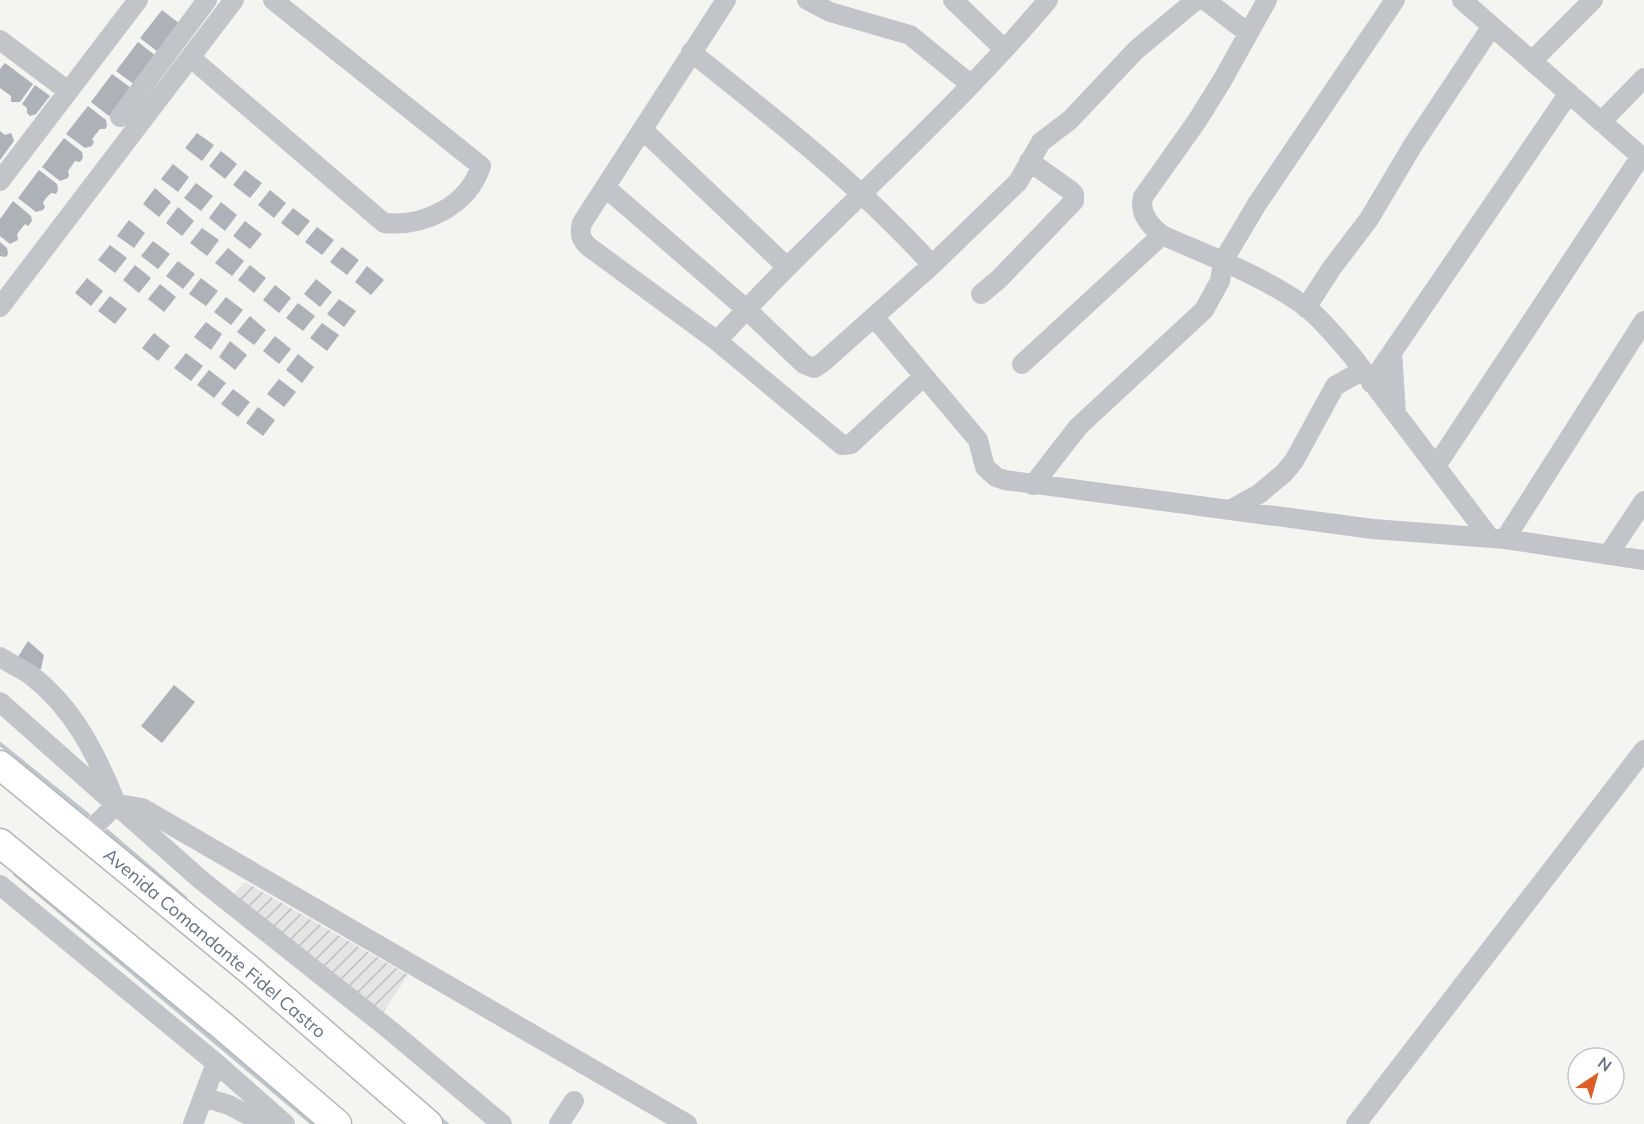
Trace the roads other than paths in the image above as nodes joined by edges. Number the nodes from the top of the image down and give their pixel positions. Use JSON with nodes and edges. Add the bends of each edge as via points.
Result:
{"nodes":[{"id":1,"x":138,"y":0,"type":"edge"},
{"id":2,"x":207,"y":0,"type":"edge"},
{"id":3,"x":234,"y":0,"type":"edge"},
{"id":4,"x":273,"y":0,"type":"edge"},
{"id":5,"x":726,"y":0,"type":"edge"},
{"id":6,"x":807,"y":0,"type":"edge"},
{"id":7,"x":953,"y":0,"type":"edge"},
{"id":8,"x":1048,"y":0,"type":"edge"},
{"id":9,"x":1196,"y":0,"type":"edge"},
{"id":10,"x":1205,"y":0,"type":"edge"},
{"id":11,"x":1267,"y":0,"type":"edge"},
{"id":12,"x":1395,"y":0,"type":"edge"},
{"id":13,"x":1462,"y":0,"type":"edge"},
{"id":14,"x":1593,"y":0,"type":"edge"},
{"id":15,"x":1492,"y":26,"type":"junction"},
{"id":16,"x":1248,"y":33,"type":"junction"},
{"id":17,"x":0,"y":40,"type":"edge"},
{"id":18,"x":1004,"y":49,"type":"junction"},
{"id":19,"x":691,"y":52,"type":"junction"},
{"id":20,"x":191,"y":58,"type":"junction"},
{"id":21,"x":1532,"y":61,"type":"junction"},
{"id":22,"x":1644,"y":78,"type":"edge"},
{"id":23,"x":970,"y":84,"type":"junction"},
{"id":24,"x":68,"y":92,"type":"junction"},
{"id":25,"x":1569,"y":93,"type":"junction"},
{"id":26,"x":120,"y":117,"type":"dead end"},
{"id":27,"x":1601,"y":122,"type":"junction"},
{"id":28,"x":643,"y":130,"type":"junction"},
{"id":29,"x":1642,"y":158,"type":"edge"},
{"id":30,"x":1029,"y":161,"type":"junction"},
{"id":31,"x":0,"y":181,"type":"edge"},
{"id":32,"x":605,"y":187,"type":"junction"},
{"id":33,"x":862,"y":192,"type":"junction"},
{"id":34,"x":1162,"y":235,"type":"junction"},
{"id":35,"x":1223,"y":261,"type":"junction"},
{"id":36,"x":932,"y":265,"type":"junction"},
{"id":37,"x":787,"y":267,"type":"junction"},
{"id":38,"x":981,"y":294,"type":"dead end"},
{"id":39,"x":0,"y":307,"type":"edge"},
{"id":40,"x":1306,"y":308,"type":"junction"},
{"id":41,"x":746,"y":309,"type":"junction"},
{"id":42,"x":874,"y":317,"type":"junction"},
{"id":43,"x":1644,"y":321,"type":"edge"},
{"id":44,"x":717,"y":341,"type":"junction"},
{"id":45,"x":1392,"y":352,"type":"junction"},
{"id":46,"x":1022,"y":364,"type":"dead end"},
{"id":47,"x":924,"y":376,"type":"junction"},
{"id":48,"x":1367,"y":376,"type":"junction"},
{"id":49,"x":1396,"y":414,"type":"junction"},
{"id":50,"x":1436,"y":466,"type":"junction"},
{"id":51,"x":1033,"y":484,"type":"junction"},
{"id":52,"x":1644,"y":501,"type":"edge"},
{"id":53,"x":1230,"y":510,"type":"junction"},
{"id":54,"x":1498,"y":538,"type":"junction"},
{"id":55,"x":1608,"y":555,"type":"junction"},
{"id":56,"x":1644,"y":560,"type":"edge"},
{"id":57,"x":0,"y":657,"type":"edge"},
{"id":58,"x":0,"y":702,"type":"edge"},
{"id":59,"x":1644,"y":750,"type":"edge"},
{"id":60,"x":0,"y":765,"type":"edge"},
{"id":61,"x":117,"y":804,"type":"junction"},
{"id":62,"x":86,"y":834,"type":"junction"},
{"id":63,"x":0,"y":843,"type":"edge"},
{"id":64,"x":0,"y":885,"type":"edge"},
{"id":65,"x":216,"y":1063,"type":"junction"},
{"id":66,"x":203,"y":1097,"type":"junction"},
{"id":67,"x":574,"y":1101,"type":"dead end"},
{"id":68,"x":193,"y":1124,"type":"edge"},
{"id":69,"x":265,"y":1124,"type":"edge"},
{"id":70,"x":285,"y":1124,"type":"edge"},
{"id":71,"x":337,"y":1124,"type":"edge"},
{"id":72,"x":428,"y":1124,"type":"edge"},
{"id":73,"x":502,"y":1124,"type":"edge"},
{"id":74,"x":559,"y":1124,"type":"edge"},
{"id":75,"x":687,"y":1124,"type":"edge"},
{"id":76,"x":1356,"y":1124,"type":"edge"}],
"edges":[{"from":1,"to":24,"type":"street"},
{"from":2,"to":26,"type":"street"},
{"from":3,"to":20,"type":"street"},
{"from":4,"to":20,"type":"street","via":[[481,166],[476,180],[455,204],[442,213],[412,222],[384,223]]},
{"from":5,"to":19,"type":"street"},
{"from":6,"to":23,"type":"street","via":[[830,12],[910,35]]},
{"from":7,"to":18,"type":"street"},
{"from":8,"to":18,"type":"street"},
{"from":9,"to":30,"type":"street","via":[[1136,50],[1070,120],[1041,142]]},
{"from":10,"to":16,"type":"street"},
{"from":11,"to":16,"type":"street"},
{"from":12,"to":35,"type":"street"},
{"from":13,"to":15,"type":"street"},
{"from":14,"to":21,"type":"street"},
{"from":15,"to":21,"type":"street"},
{"from":15,"to":40,"type":"street","via":[[1369,219]]},
{"from":16,"to":34,"type":"street","via":[[1197,121],[1143,197],[1144,214]]},
{"from":17,"to":24,"type":"street"},
{"from":18,"to":23,"type":"street"},
{"from":19,"to":28,"type":"street"},
{"from":19,"to":33,"type":"street"},
{"from":20,"to":39,"type":"street"},
{"from":21,"to":25,"type":"street"},
{"from":22,"to":27,"type":"street"},
{"from":23,"to":33,"type":"street"},
{"from":24,"to":31,"type":"street"},
{"from":25,"to":27,"type":"street"},
{"from":25,"to":45,"type":"street"},
{"from":27,"to":29,"type":"street"},
{"from":28,"to":32,"type":"street"},
{"from":28,"to":37,"type":"street"},
{"from":29,"to":50,"type":"street"},
{"from":30,"to":36,"type":"street","via":[[1018,182]]},
{"from":30,"to":38,"type":"street","via":[[1071,191],[1074,201]]},
{"from":32,"to":41,"type":"street"},
{"from":32,"to":44,"type":"street","via":[[579,230],[584,243]]},
{"from":33,"to":36,"type":"street"},
{"from":33,"to":37,"type":"street"},
{"from":34,"to":35,"type":"street"},
{"from":34,"to":46,"type":"street"},
{"from":35,"to":40,"type":"street"},
{"from":35,"to":51,"type":"street","via":[[1220,281],[1204,310],[1078,427]]},
{"from":36,"to":42,"type":"street"},
{"from":37,"to":41,"type":"street"},
{"from":40,"to":48,"type":"street","via":[[1329,328]]},
{"from":41,"to":42,"type":"street","via":[[814,368]]},
{"from":41,"to":44,"type":"street"},
{"from":42,"to":47,"type":"street"},
{"from":43,"to":54,"type":"street"},
{"from":44,"to":47,"type":"street","via":[[843,445],[851,444]]},
{"from":45,"to":48,"type":"street"},
{"from":45,"to":49,"type":"street"},
{"from":47,"to":51,"type":"street","via":[[978,440],[982,460],[990,472],[1005,480]]},
{"from":48,"to":49,"type":"street"},
{"from":48,"to":53,"type":"street","via":[[1335,386],[1284,473],[1259,494]]},
{"from":49,"to":50,"type":"street"},
{"from":50,"to":54,"type":"street"},
{"from":51,"to":53,"type":"street"},
{"from":52,"to":55,"type":"street"},
{"from":53,"to":54,"type":"street","via":[[1373,529]]},
{"from":54,"to":55,"type":"street"},
{"from":55,"to":56,"type":"street"},
{"from":57,"to":61,"type":"street","via":[[32,676],[72,716],[98,759]]},
{"from":58,"to":61,"type":"street"},
{"from":59,"to":76,"type":"street"},
{"from":60,"to":62,"type":"highway","name":"Avenida Comandante Fidel Castro"},
{"from":61,"to":62,"type":"street"},
{"from":61,"to":73,"type":"street","via":[[201,880]]},
{"from":61,"to":75,"type":"street","via":[[142,808]]},
{"from":62,"to":72,"type":"highway","name":"Avenida Comandante Fidel Castro"},
{"from":63,"to":71,"type":"highway"},
{"from":64,"to":65,"type":"street"},
{"from":65,"to":66,"type":"street"},
{"from":65,"to":70,"type":"street"},
{"from":66,"to":68,"type":"street"},
{"from":66,"to":69,"type":"street"},
{"from":67,"to":74,"type":"street"}]}
